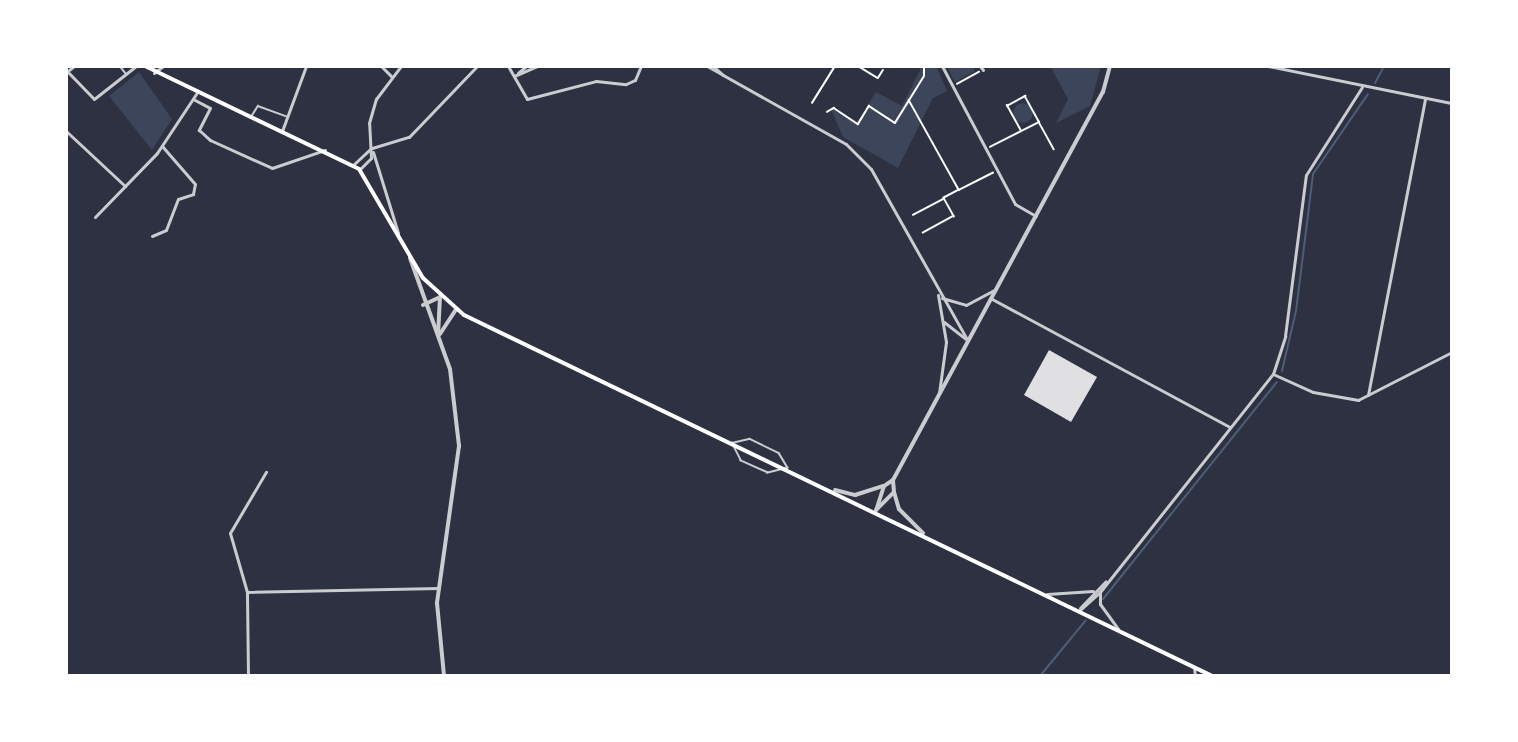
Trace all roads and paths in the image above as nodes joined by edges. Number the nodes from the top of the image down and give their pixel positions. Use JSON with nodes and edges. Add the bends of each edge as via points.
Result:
{"nodes":[{"id":1,"x":74,"y":66,"type":"edge"},
{"id":2,"x":120,"y":66,"type":"edge"},
{"id":3,"x":136,"y":66,"type":"edge"},
{"id":4,"x":146,"y":66,"type":"edge"},
{"id":5,"x":163,"y":66,"type":"edge"},
{"id":6,"x":306,"y":66,"type":"edge"},
{"id":7,"x":381,"y":66,"type":"edge"},
{"id":8,"x":402,"y":66,"type":"edge"},
{"id":9,"x":477,"y":66,"type":"edge"},
{"id":10,"x":508,"y":66,"type":"edge"},
{"id":11,"x":526,"y":66,"type":"edge"},
{"id":12,"x":537,"y":66,"type":"edge"},
{"id":13,"x":641,"y":66,"type":"edge"},
{"id":14,"x":707,"y":66,"type":"edge"},
{"id":15,"x":713,"y":66,"type":"edge"},
{"id":16,"x":835,"y":66,"type":"edge"},
{"id":17,"x":858,"y":66,"type":"edge"},
{"id":18,"x":876,"y":66,"type":"edge"},
{"id":19,"x":885,"y":66,"type":"edge"},
{"id":20,"x":924,"y":66,"type":"edge"},
{"id":21,"x":942,"y":66,"type":"edge"},
{"id":22,"x":980,"y":66,"type":"edge"},
{"id":23,"x":1110,"y":66,"type":"edge"},
{"id":24,"x":1268,"y":66,"type":"edge"},
{"id":25,"x":68,"y":70,"type":"edge"},
{"id":26,"x":883,"y":70,"type":"junction"},
{"id":27,"x":983,"y":70,"type":"joint"},
{"id":28,"x":154,"y":73,"type":"junction"},
{"id":29,"x":127,"y":75,"type":"junction"},
{"id":30,"x":723,"y":75,"type":"junction"},
{"id":31,"x":391,"y":76,"type":"junction"},
{"id":32,"x":514,"y":76,"type":"junction"},
{"id":33,"x":953,"y":87,"type":"junction"},
{"id":34,"x":1362,"y":87,"type":"junction"},
{"id":35,"x":196,"y":94,"type":"junction"},
{"id":36,"x":1425,"y":98,"type":"junction"},
{"id":37,"x":193,"y":99,"type":"junction"},
{"id":38,"x":909,"y":100,"type":"junction"},
{"id":39,"x":812,"y":103,"type":"dead end"},
{"id":40,"x":1452,"y":103,"type":"edge"},
{"id":41,"x":827,"y":112,"type":"dead end"},
{"id":42,"x":250,"y":117,"type":"junction"},
{"id":43,"x":288,"y":117,"type":"junction"},
{"id":44,"x":1039,"y":122,"type":"junction"},
{"id":45,"x":66,"y":131,"type":"edge"},
{"id":46,"x":282,"y":131,"type":"junction"},
{"id":47,"x":1021,"y":131,"type":"junction"},
{"id":48,"x":162,"y":146,"type":"junction"},
{"id":49,"x":372,"y":148,"type":"junction"},
{"id":50,"x":986,"y":149,"type":"junction"},
{"id":51,"x":1054,"y":149,"type":"dead end"},
{"id":52,"x":325,"y":150,"type":"junction"},
{"id":53,"x":353,"y":165,"type":"junction"},
{"id":54,"x":359,"y":169,"type":"junction"},
{"id":55,"x":997,"y":171,"type":"junction"},
{"id":56,"x":125,"y":186,"type":"junction"},
{"id":57,"x":959,"y":190,"type":"junction"},
{"id":58,"x":944,"y":198,"type":"junction"},
{"id":59,"x":913,"y":215,"type":"dead end"},
{"id":60,"x":1036,"y":216,"type":"junction"},
{"id":61,"x":95,"y":217,"type":"dead end"},
{"id":62,"x":398,"y":233,"type":"junction"},
{"id":63,"x":923,"y":233,"type":"dead end"},
{"id":64,"x":152,"y":236,"type":"dead end"},
{"id":65,"x":409,"y":257,"type":"junction"},
{"id":66,"x":997,"y":289,"type":"junction"},
{"id":67,"x":938,"y":295,"type":"junction"},
{"id":68,"x":440,"y":297,"type":"junction"},
{"id":69,"x":991,"y":299,"type":"junction"},
{"id":70,"x":423,"y":304,"type":"junction"},
{"id":71,"x":456,"y":309,"type":"junction"},
{"id":72,"x":944,"y":322,"type":"junction"},
{"id":73,"x":438,"y":338,"type":"junction"},
{"id":74,"x":968,"y":341,"type":"junction"},
{"id":75,"x":1452,"y":352,"type":"edge"},
{"id":76,"x":1273,"y":374,"type":"junction"},
{"id":77,"x":939,"y":395,"type":"junction"},
{"id":78,"x":1368,"y":395,"type":"junction"},
{"id":79,"x":1230,"y":428,"type":"junction"},
{"id":80,"x":732,"y":442,"type":"junction"},
{"id":81,"x":788,"y":468,"type":"junction"},
{"id":82,"x":266,"y":472,"type":"dead end"},
{"id":83,"x":893,"y":480,"type":"junction"},
{"id":84,"x":884,"y":486,"type":"junction"},
{"id":85,"x":835,"y":490,"type":"junction"},
{"id":86,"x":894,"y":492,"type":"junction"},
{"id":87,"x":876,"y":510,"type":"junction"},
{"id":88,"x":923,"y":533,"type":"junction"},
{"id":89,"x":1108,"y":580,"type":"junction"},
{"id":90,"x":439,"y":588,"type":"junction"},
{"id":91,"x":1093,"y":591,"type":"junction"},
{"id":92,"x":247,"y":592,"type":"junction"},
{"id":93,"x":1100,"y":592,"type":"junction"},
{"id":94,"x":1047,"y":594,"type":"junction"},
{"id":95,"x":1080,"y":610,"type":"junction"},
{"id":96,"x":1118,"y":629,"type":"junction"},
{"id":97,"x":1194,"y":667,"type":"junction"},
{"id":98,"x":248,"y":676,"type":"edge"},
{"id":99,"x":444,"y":676,"type":"edge"},
{"id":100,"x":1195,"y":676,"type":"edge"},
{"id":101,"x":1212,"y":676,"type":"edge"}],
"edges":[{"from":1,"to":25,"type":"street"},
{"from":2,"to":29,"type":"lane"},
{"from":3,"to":29,"type":"street"},
{"from":4,"to":28,"type":"main road"},
{"from":5,"to":28,"type":"street"},
{"from":6,"to":43,"type":"street"},
{"from":7,"to":31,"type":"street"},
{"from":8,"to":31,"type":"street"},
{"from":9,"to":49,"type":"street","via":[[409,137],[399,144]]},
{"from":10,"to":32,"type":"street"},
{"from":11,"to":32,"type":"street"},
{"from":12,"to":32,"type":"street"},
{"from":13,"to":32,"type":"street","via":[[635,80],[626,84],[596,81],[545,98],[527,99]]},
{"from":14,"to":30,"type":"street"},
{"from":15,"to":30,"type":"street"},
{"from":16,"to":39,"type":"path"},
{"from":17,"to":26,"type":"path","via":[[878,78]]},
{"from":18,"to":26,"type":"path"},
{"from":19,"to":26,"type":"path"},
{"from":20,"to":38,"type":"path"},
{"from":21,"to":33,"type":"street"},
{"from":22,"to":27,"type":"street"},
{"from":23,"to":60,"type":"street","via":[[1103,92]]},
{"from":24,"to":34,"type":"street"},
{"from":25,"to":29,"type":"street","via":[[94,99]]},
{"from":27,"to":33,"type":"path"},
{"from":28,"to":35,"type":"main road"},
{"from":30,"to":67,"type":"street","via":[[838,139],[871,169]]},
{"from":31,"to":49,"type":"street","via":[[369,123]]},
{"from":33,"to":50,"type":"street"},
{"from":34,"to":36,"type":"street"},
{"from":34,"to":76,"type":"street","via":[[1306,175],[1285,336]]},
{"from":35,"to":37,"type":"street"},
{"from":35,"to":42,"type":"main road"},
{"from":36,"to":40,"type":"street"},
{"from":36,"to":78,"type":"street"},
{"from":37,"to":48,"type":"street"},
{"from":37,"to":52,"type":"street","via":[[210,108],[199,130],[210,140],[272,168]]},
{"from":38,"to":41,"type":"path","via":[[895,123],[868,106],[858,124],[834,108]]},
{"from":38,"to":57,"type":"path"},
{"from":42,"to":43,"type":"lane","via":[[258,106]]},
{"from":42,"to":46,"type":"main road"},
{"from":43,"to":46,"type":"street"},
{"from":44,"to":47,"type":"path"},
{"from":44,"to":47,"type":"path","via":[[1025,96],[1007,106]]},
{"from":44,"to":51,"type":"path"},
{"from":45,"to":56,"type":"street"},
{"from":46,"to":52,"type":"main road"},
{"from":47,"to":50,"type":"path"},
{"from":48,"to":56,"type":"street"},
{"from":48,"to":64,"type":"street","via":[[195,184],[193,194],[178,199],[166,230]]},
{"from":49,"to":53,"type":"street"},
{"from":49,"to":54,"type":"street","via":[[371,158]]},
{"from":49,"to":62,"type":"street"},
{"from":50,"to":55,"type":"street"},
{"from":52,"to":53,"type":"main road"},
{"from":53,"to":54,"type":"main road"},
{"from":54,"to":62,"type":"main road"},
{"from":55,"to":57,"type":"path"},
{"from":55,"to":60,"type":"street","via":[[1015,204]]},
{"from":56,"to":61,"type":"street"},
{"from":57,"to":58,"type":"path"},
{"from":58,"to":59,"type":"path"},
{"from":58,"to":63,"type":"path","via":[[954,216]]},
{"from":60,"to":66,"type":"street"},
{"from":62,"to":65,"type":"main road"},
{"from":65,"to":68,"type":"main road"},
{"from":65,"to":70,"type":"street"},
{"from":66,"to":67,"type":"street","via":[[966,305]]},
{"from":66,"to":69,"type":"street"},
{"from":67,"to":72,"type":"street"},
{"from":67,"to":74,"type":"street"},
{"from":68,"to":70,"type":"street"},
{"from":68,"to":71,"type":"main road"},
{"from":68,"to":73,"type":"street"},
{"from":69,"to":74,"type":"street"},
{"from":69,"to":79,"type":"street"},
{"from":70,"to":73,"type":"street"},
{"from":71,"to":73,"type":"street","via":[[445,319]]},
{"from":71,"to":80,"type":"main road"},
{"from":72,"to":74,"type":"street"},
{"from":72,"to":77,"type":"street"},
{"from":73,"to":90,"type":"street","via":[[450,369],[459,446]]},
{"from":74,"to":77,"type":"street"},
{"from":75,"to":78,"type":"street"},
{"from":76,"to":78,"type":"street","via":[[1313,392],[1349,400]]},
{"from":76,"to":79,"type":"street"},
{"from":77,"to":83,"type":"street"},
{"from":79,"to":89,"type":"street"},
{"from":80,"to":81,"type":"main road"},
{"from":80,"to":81,"type":"lane","via":[[750,439],[779,453]]},
{"from":80,"to":81,"type":"lane","via":[[741,461],[768,473]]},
{"from":81,"to":85,"type":"main road"},
{"from":82,"to":92,"type":"street","via":[[231,522],[231,548]]},
{"from":83,"to":84,"type":"street"},
{"from":83,"to":86,"type":"street"},
{"from":84,"to":85,"type":"street","via":[[855,495]]},
{"from":84,"to":87,"type":"street"},
{"from":85,"to":87,"type":"main road"},
{"from":86,"to":87,"type":"street"},
{"from":86,"to":88,"type":"street","via":[[899,509]]},
{"from":87,"to":88,"type":"main road"},
{"from":88,"to":94,"type":"main road"},
{"from":89,"to":91,"type":"street"},
{"from":89,"to":93,"type":"street"},
{"from":90,"to":92,"type":"street"},
{"from":90,"to":99,"type":"street"},
{"from":91,"to":94,"type":"street"},
{"from":91,"to":95,"type":"street"},
{"from":92,"to":98,"type":"street"},
{"from":93,"to":95,"type":"street"},
{"from":93,"to":96,"type":"street","via":[[1100,604]]},
{"from":94,"to":95,"type":"main road"},
{"from":95,"to":96,"type":"main road"},
{"from":96,"to":97,"type":"main road"},
{"from":97,"to":100,"type":"street"},
{"from":97,"to":101,"type":"main road"}]}
